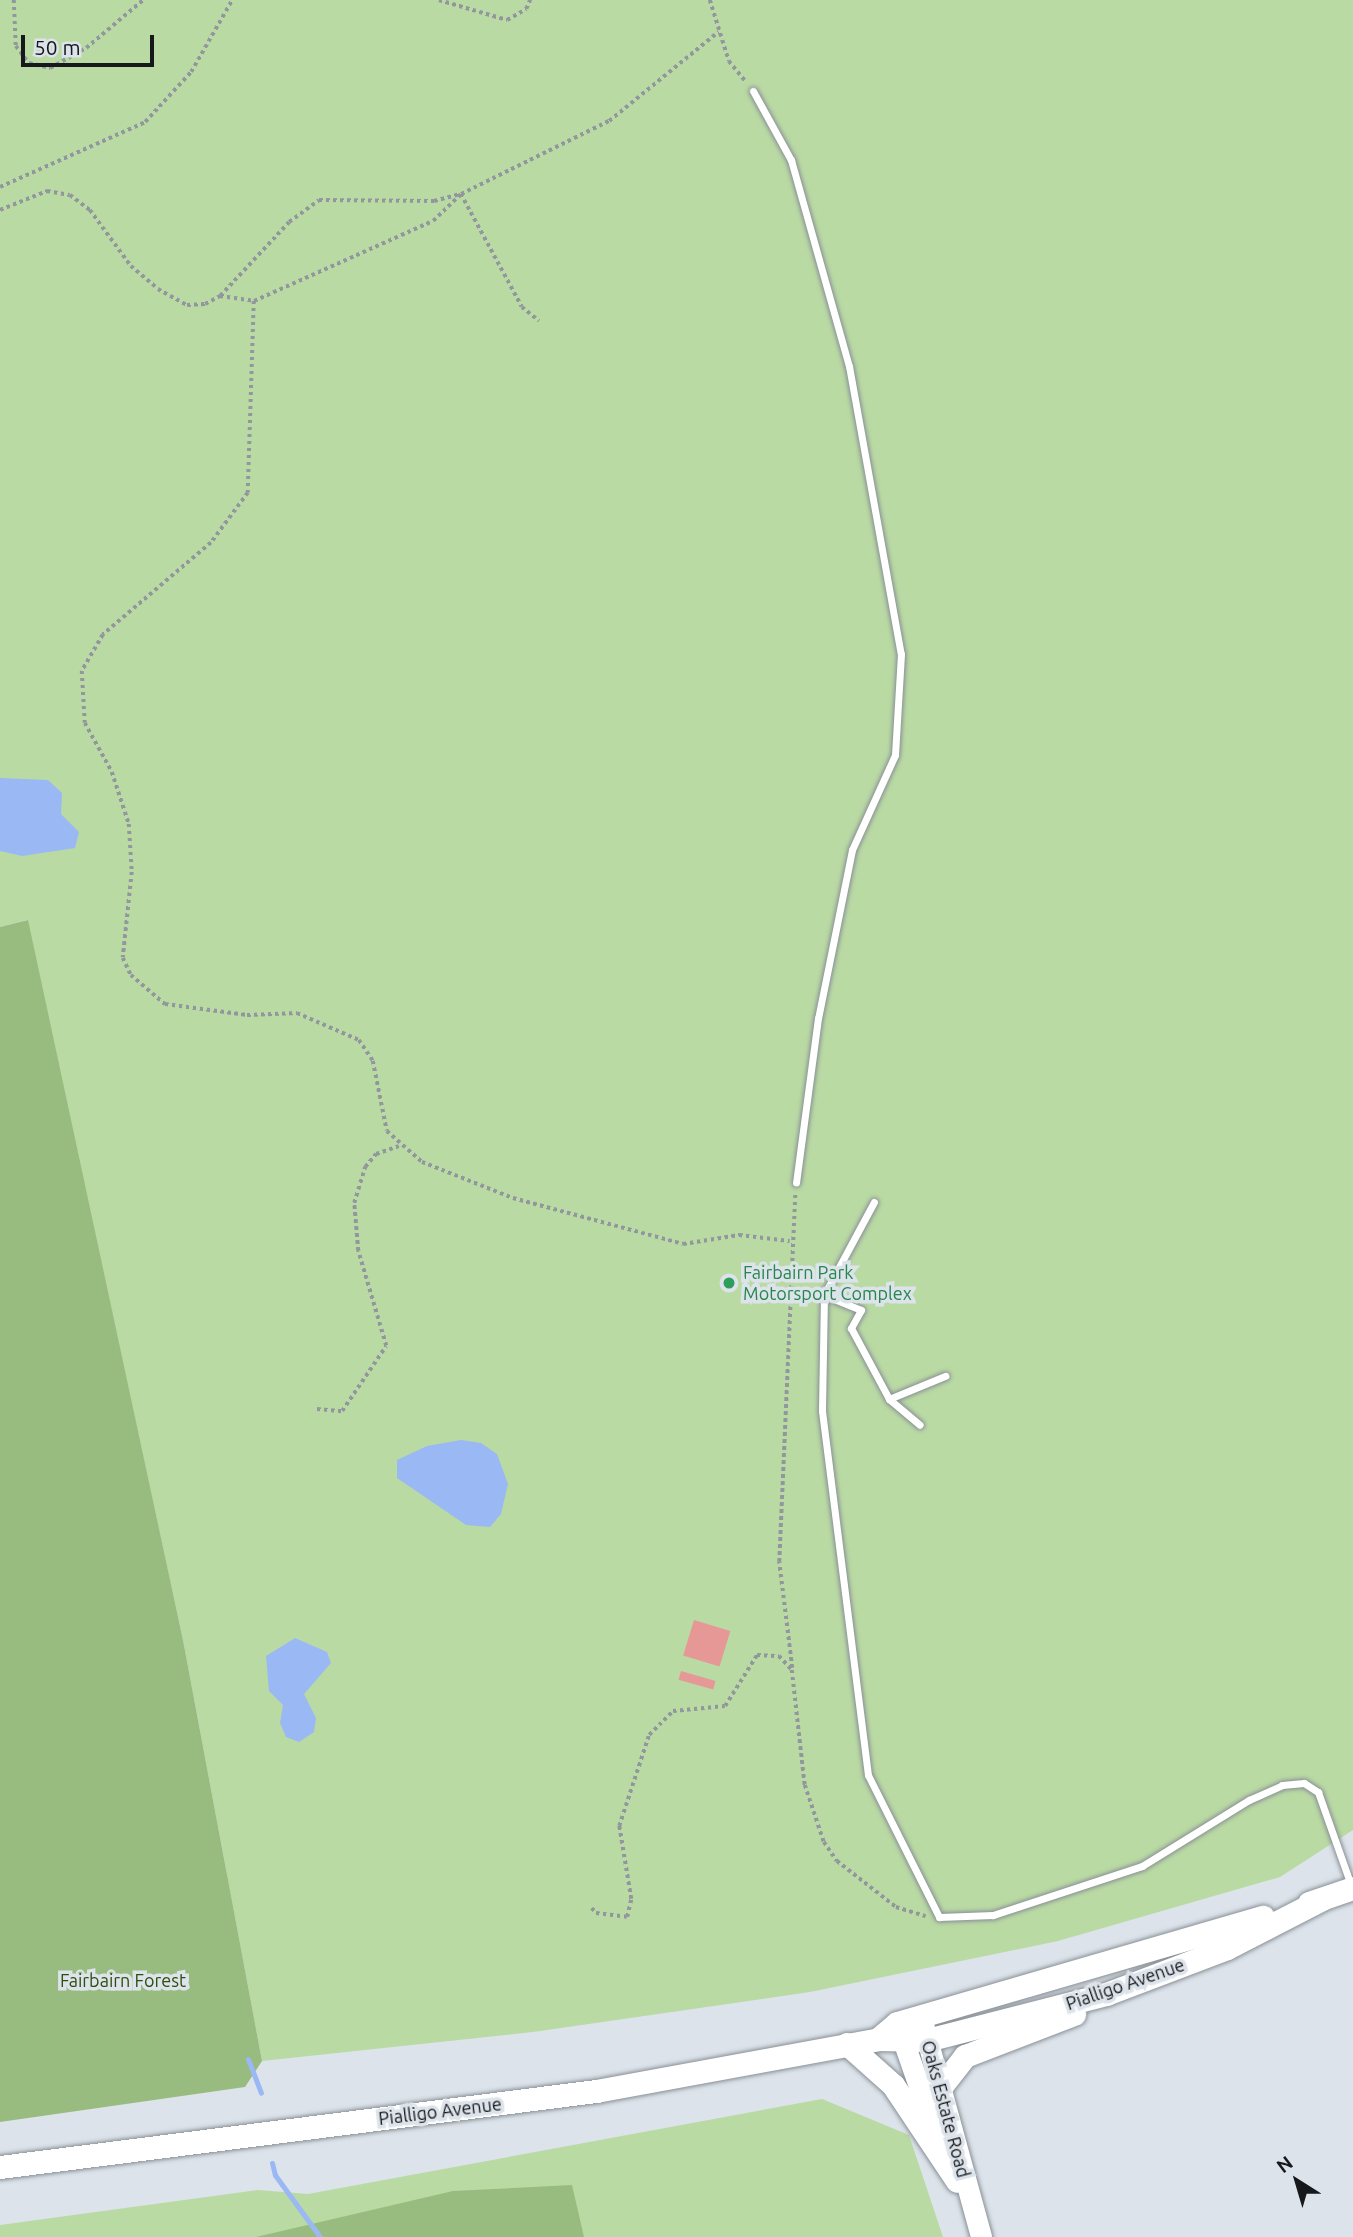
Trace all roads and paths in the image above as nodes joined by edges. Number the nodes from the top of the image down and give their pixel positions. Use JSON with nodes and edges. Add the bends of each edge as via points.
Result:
{"nodes":[{"id":1,"x":14,"y":0,"type":"edge"},
{"id":2,"x":143,"y":0,"type":"edge"},
{"id":3,"x":232,"y":0,"type":"edge"},
{"id":4,"x":439,"y":0,"type":"edge"},
{"id":5,"x":530,"y":0,"type":"edge"},
{"id":6,"x":710,"y":0,"type":"edge"},
{"id":7,"x":718,"y":32,"type":"junction"},
{"id":8,"x":752,"y":91,"type":"joint"},
{"id":9,"x":0,"y":187,"type":"edge"},
{"id":10,"x":461,"y":194,"type":"junction"},
{"id":11,"x":0,"y":209,"type":"edge"},
{"id":12,"x":220,"y":296,"type":"junction"},
{"id":13,"x":254,"y":301,"type":"junction"},
{"id":14,"x":539,"y":321,"type":"dead end"},
{"id":15,"x":399,"y":1146,"type":"junction"},
{"id":16,"x":796,"y":1183,"type":"joint"},
{"id":17,"x":874,"y":1202,"type":"dead end"},
{"id":18,"x":790,"y":1241,"type":"junction"},
{"id":19,"x":824,"y":1295,"type":"junction"},
{"id":20,"x":946,"y":1377,"type":"dead end"},
{"id":21,"x":889,"y":1399,"type":"junction"},
{"id":22,"x":317,"y":1409,"type":"dead end"},
{"id":23,"x":920,"y":1425,"type":"dead end"},
{"id":24,"x":792,"y":1670,"type":"junction"},
{"id":25,"x":1352,"y":1888,"type":"edge"},
{"id":26,"x":1322,"y":1899,"type":"junction"},
{"id":27,"x":592,"y":1908,"type":"dead end"},
{"id":28,"x":939,"y":1917,"type":"junction"},
{"id":29,"x":1106,"y":1994,"type":"junction"},
{"id":30,"x":921,"y":2017,"type":"junction"},
{"id":31,"x":899,"y":2033,"type":"junction"},
{"id":32,"x":927,"y":2040,"type":"junction"},
{"id":33,"x":847,"y":2045,"type":"junction"},
{"id":34,"x":940,"y":2088,"type":"junction"},
{"id":35,"x":0,"y":2167,"type":"edge"},
{"id":36,"x":957,"y":2181,"type":"junction"},
{"id":37,"x":970,"y":2201,"type":"junction"},
{"id":38,"x":981,"y":2237,"type":"edge"}],
"edges":[{"from":1,"to":2,"type":"path","via":[[16,46],[29,62],[50,68],[86,48]]},
{"from":3,"to":9,"type":"path","via":[[191,72],[145,122]]},
{"from":4,"to":5,"type":"path","via":[[507,20],[526,9]]},
{"from":6,"to":7,"type":"path"},
{"from":7,"to":8,"type":"path","via":[[729,61]]},
{"from":7,"to":10,"type":"path","via":[[609,121]]},
{"from":8,"to":16,"type":"lane","via":[[791,160],[849,366],[901,654],[895,755],[852,850],[818,1018]]},
{"from":10,"to":12,"type":"path","via":[[434,201],[319,200],[289,222]]},
{"from":10,"to":13,"type":"path","via":[[433,221]]},
{"from":10,"to":14,"type":"path","via":[[522,307]]},
{"from":11,"to":12,"type":"path","via":[[47,191],[71,195],[90,209],[131,266],[158,289],[187,305]]},
{"from":12,"to":13,"type":"path"},
{"from":13,"to":15,"type":"path","via":[[248,493],[211,543],[103,635],[82,671],[85,723],[111,772],[129,824],[132,872],[123,958],[131,975],[164,1004],[247,1015],[297,1013],[359,1040],[373,1061],[379,1111]]},
{"from":15,"to":18,"type":"path","via":[[422,1162],[513,1198],[682,1244],[739,1236]]},
{"from":15,"to":22,"type":"path","via":[[376,1154],[365,1167],[354,1203],[358,1251],[386,1346],[342,1411]]},
{"from":16,"to":18,"type":"path"},
{"from":17,"to":19,"type":"lane"},
{"from":18,"to":24,"type":"path","via":[[779,1562]]},
{"from":19,"to":21,"type":"lane","via":[[860,1310],[851,1328]]},
{"from":19,"to":28,"type":"lane","via":[[822,1412],[857,1722],[868,1775]]},
{"from":20,"to":21,"type":"lane"},
{"from":21,"to":23,"type":"lane"},
{"from":24,"to":27,"type":"path","via":[[779,1656],[757,1654],[725,1706],[673,1712],[649,1735],[619,1826],[631,1899],[626,1917],[596,1913]]},
{"from":24,"to":28,"type":"path","via":[[805,1785],[824,1842],[837,1861],[896,1907],[912,1915]]},
{"from":25,"to":26,"type":"main road","name":"Pialligo Avenue"},
{"from":25,"to":28,"type":"lane","via":[[1318,1792],[1304,1783],[1282,1784],[1142,1867],[993,1915]]},
{"from":26,"to":29,"type":"main road","name":"Pialligo Avenue","via":[[1227,1948]]},
{"from":26,"to":30,"type":"main road","name":"Pialligo Avenue"},
{"from":29,"to":32,"type":"main road","name":"Pialligo Avenue"},
{"from":29,"to":34,"type":"main road","via":[[1070,2017],[965,2056]]},
{"from":30,"to":31,"type":"main road","name":"Pialligo Avenue"},
{"from":30,"to":32,"type":"main road","name":"Oaks Estate Road"},
{"from":31,"to":32,"type":"main road","name":"Pialligo Avenue"},
{"from":31,"to":33,"type":"main road","name":"Pialligo Avenue"},
{"from":31,"to":36,"type":"main road","name":"Oaks Estate Road"},
{"from":32,"to":34,"type":"main road","name":"Oaks Estate Road"},
{"from":33,"to":35,"type":"main road","name":"Pialligo Avenue","via":[[596,2091]]},
{"from":33,"to":36,"type":"main road","via":[[893,2085]]},
{"from":34,"to":37,"type":"main road","name":"Oaks Estate Road"},
{"from":36,"to":37,"type":"main road","name":"Oaks Estate Road"},
{"from":37,"to":38,"type":"main road","name":"Oaks Estate Road"}]}
